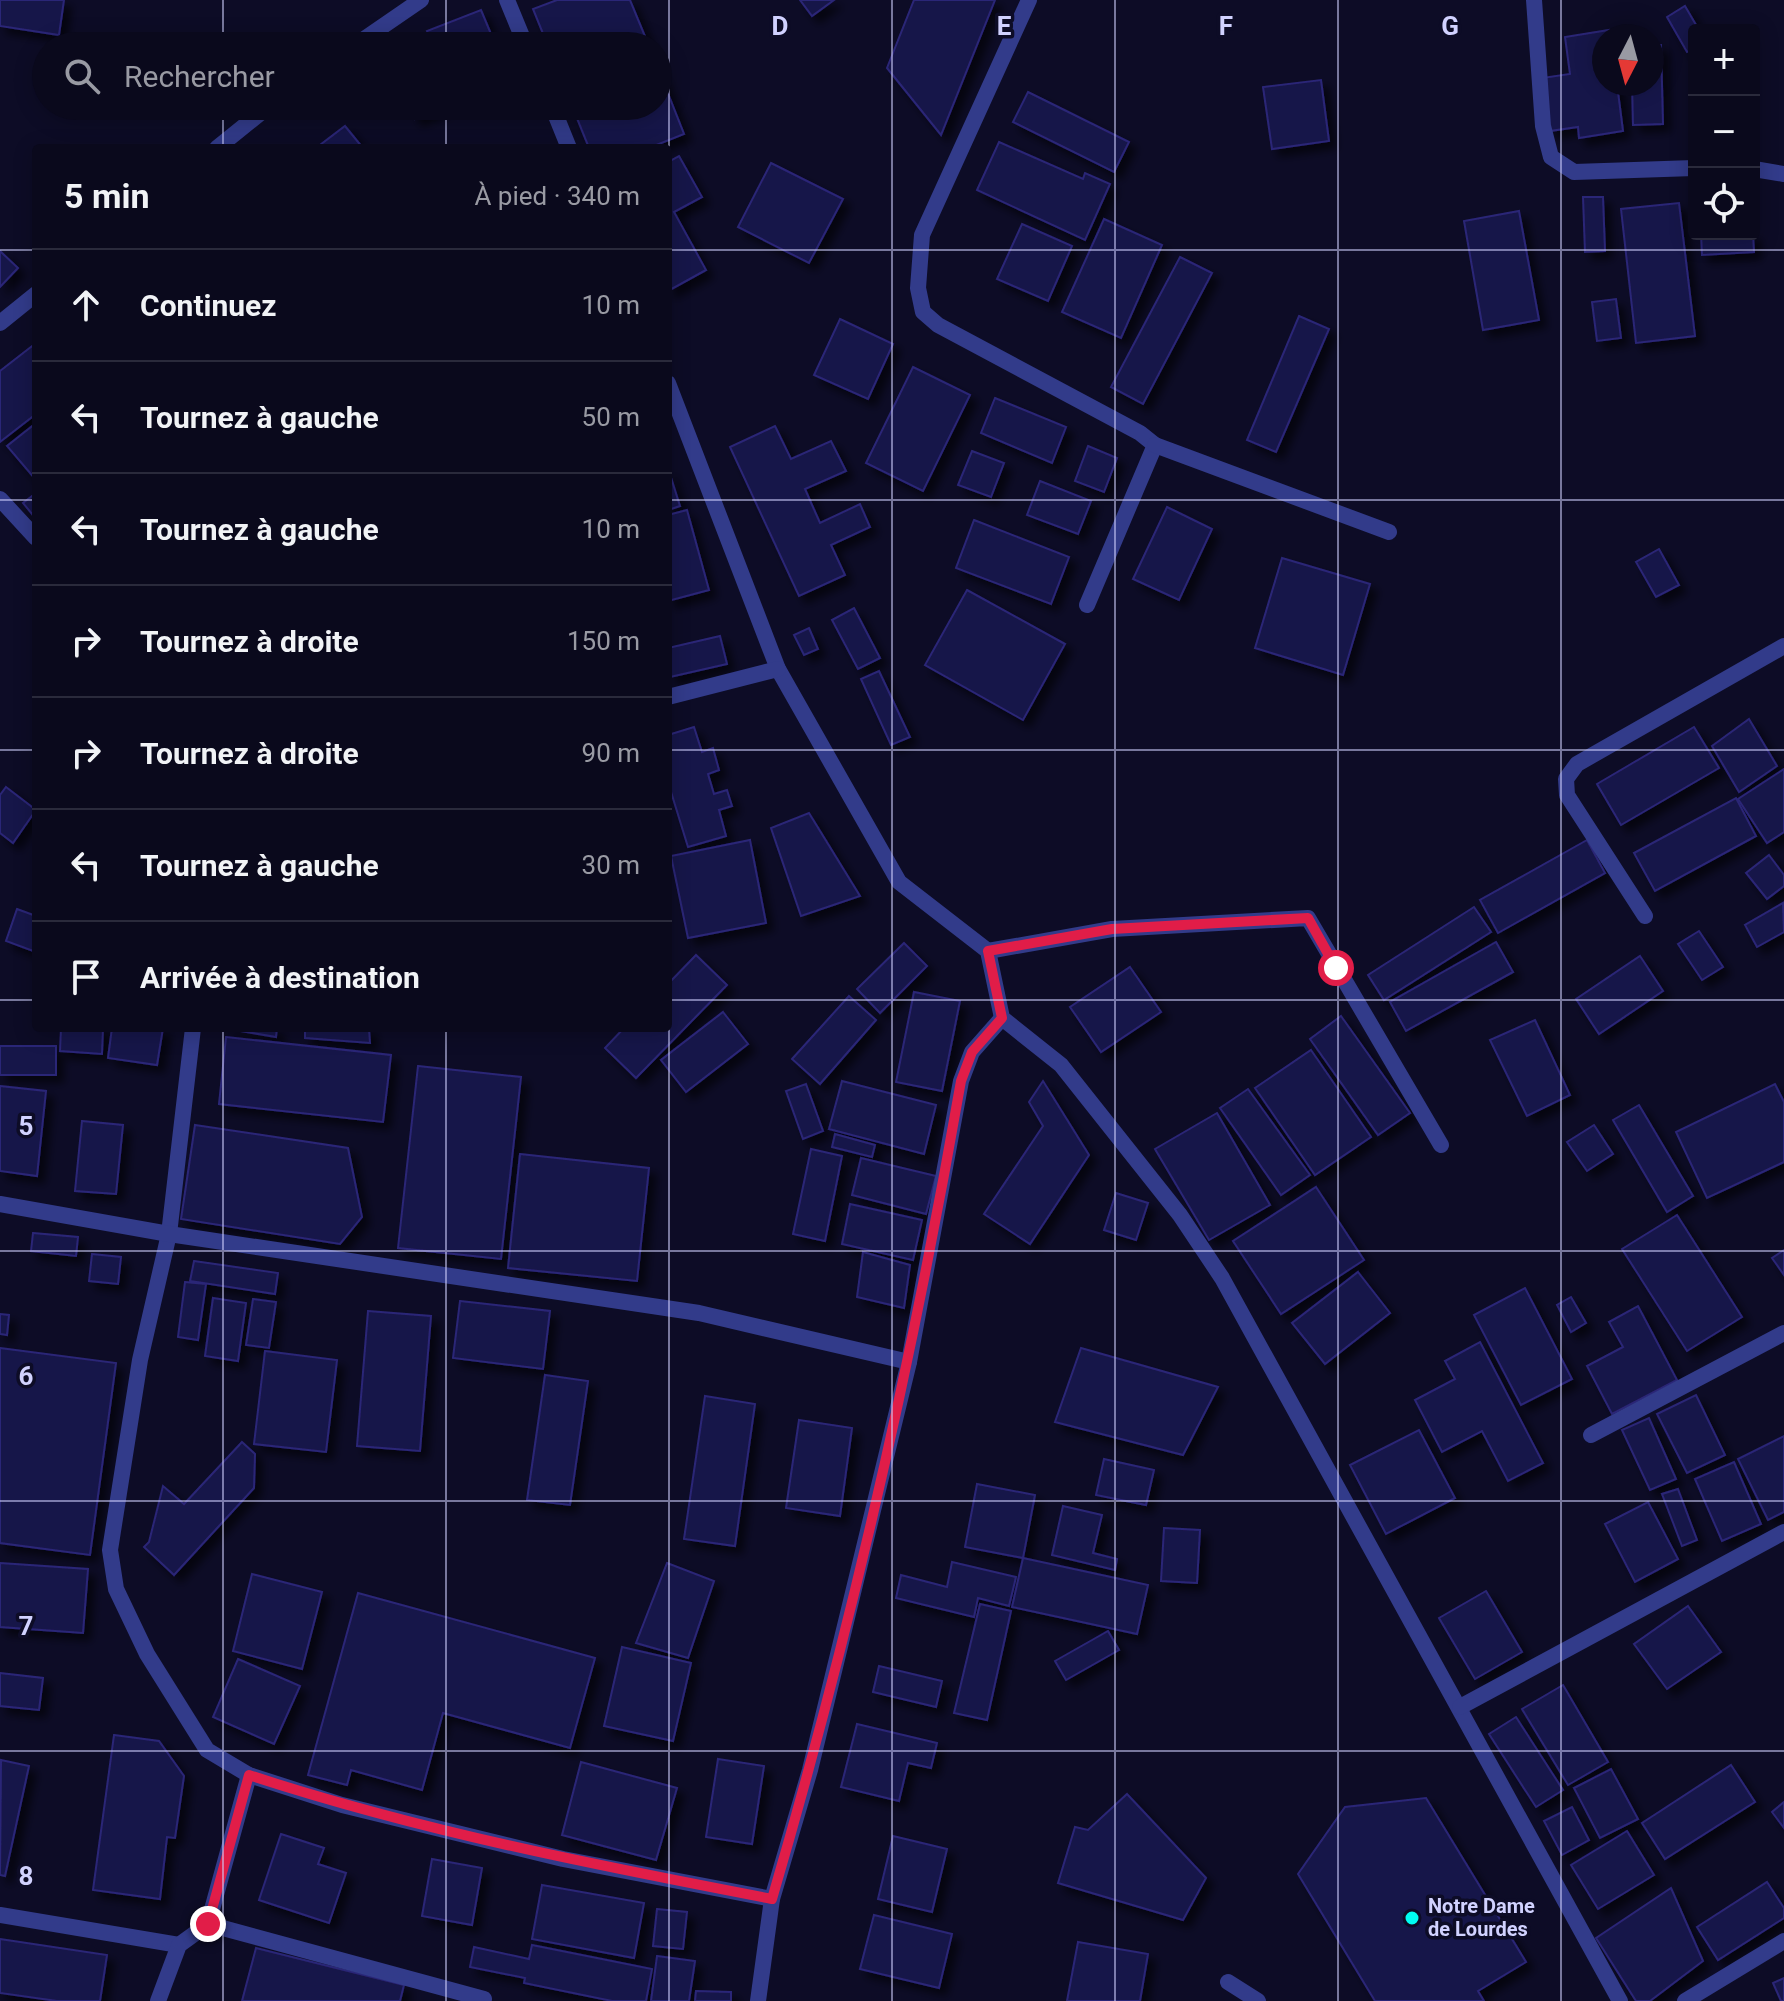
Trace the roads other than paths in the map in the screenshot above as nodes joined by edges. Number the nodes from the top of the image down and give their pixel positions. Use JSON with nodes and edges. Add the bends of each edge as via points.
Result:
{"nodes":[{"id":1,"x":421,"y":0,"type":"edge"},
{"id":2,"x":507,"y":0,"type":"edge"},
{"id":3,"x":1029,"y":0,"type":"edge"},
{"id":4,"x":1534,"y":0,"type":"edge"},
{"id":5,"x":374,"y":32,"type":"edge"},
{"id":6,"x":520,"y":32,"type":"edge"},
{"id":7,"x":252,"y":120,"type":"edge"},
{"id":8,"x":558,"y":120,"type":"edge"},
{"id":9,"x":222,"y":144,"type":"edge"},
{"id":10,"x":567,"y":144,"type":"edge"},
{"id":11,"x":1688,"y":168,"type":"edge"},
{"id":12,"x":1760,"y":170,"type":"edge"},
{"id":13,"x":1784,"y":174,"type":"edge"},
{"id":14,"x":32,"y":297,"type":"edge"},
{"id":15,"x":0,"y":323,"type":"edge"},
{"id":16,"x":672,"y":393,"type":"edge"},
{"id":17,"x":1155,"y":445,"type":"junction"},
{"id":18,"x":0,"y":499,"type":"edge"},
{"id":19,"x":1389,"y":532,"type":"dead end"},
{"id":20,"x":32,"y":534,"type":"edge"},
{"id":21,"x":1087,"y":605,"type":"dead end"},
{"id":22,"x":1784,"y":646,"type":"edge"},
{"id":23,"x":778,"y":669,"type":"junction"},
{"id":24,"x":672,"y":696,"type":"edge"},
{"id":25,"x":1645,"y":916,"type":"dead end"},
{"id":26,"x":988,"y":951,"type":"junction"},
{"id":27,"x":1002,"y":1018,"type":"junction"},
{"id":28,"x":193,"y":1032,"type":"edge"},
{"id":29,"x":1441,"y":1145,"type":"dead end"},
{"id":30,"x":0,"y":1204,"type":"edge"},
{"id":31,"x":169,"y":1234,"type":"junction"},
{"id":32,"x":1784,"y":1333,"type":"edge"},
{"id":33,"x":909,"y":1362,"type":"junction"},
{"id":34,"x":1591,"y":1435,"type":"dead end"},
{"id":35,"x":1784,"y":1532,"type":"edge"},
{"id":36,"x":1460,"y":1707,"type":"junction"},
{"id":37,"x":249,"y":1775,"type":"junction"},
{"id":38,"x":772,"y":1899,"type":"junction"},
{"id":39,"x":0,"y":1915,"type":"edge"},
{"id":40,"x":208,"y":1924,"type":"junction"},
{"id":41,"x":1784,"y":1941,"type":"edge"},
{"id":42,"x":179,"y":1945,"type":"junction"},
{"id":43,"x":1228,"y":1982,"type":"dead end"},
{"id":44,"x":484,"y":1999,"type":"edge"},
{"id":45,"x":158,"y":2001,"type":"edge"},
{"id":46,"x":758,"y":2001,"type":"edge"},
{"id":47,"x":1258,"y":2001,"type":"edge"},
{"id":48,"x":1620,"y":2001,"type":"edge"},
{"id":49,"x":1685,"y":2001,"type":"edge"}],
"edges":[{"from":1,"to":5,"type":"street"},
{"from":2,"to":6,"type":"street"},
{"from":3,"to":17,"type":"street","via":[[922,235],[918,288],[923,312]]},
{"from":4,"to":11,"type":"street","via":[[1543,126],[1551,157],[1574,172]]},
{"from":7,"to":9,"type":"street"},
{"from":8,"to":10,"type":"street"},
{"from":12,"to":13,"type":"street"},
{"from":14,"to":15,"type":"street"},
{"from":16,"to":23,"type":"street"},
{"from":17,"to":19,"type":"street"},
{"from":17,"to":21,"type":"street"},
{"from":18,"to":20,"type":"street"},
{"from":22,"to":25,"type":"street","via":[[1577,764],[1566,779],[1567,795]]},
{"from":23,"to":24,"type":"street"},
{"from":23,"to":26,"type":"street","via":[[899,882]]},
{"from":26,"to":27,"type":"street"},
{"from":26,"to":29,"type":"street","via":[[1112,929],[1308,918]]},
{"from":27,"to":33,"type":"street","via":[[972,1052],[961,1081]]},
{"from":27,"to":36,"type":"street","via":[[1061,1065],[1197,1240]]},
{"from":28,"to":31,"type":"street"},
{"from":30,"to":31,"type":"street"},
{"from":31,"to":33,"type":"street","via":[[699,1313]]},
{"from":31,"to":37,"type":"street","via":[[140,1360],[110,1550],[116,1589],[154,1666],[207,1750]]},
{"from":32,"to":34,"type":"street"},
{"from":33,"to":38,"type":"street","via":[[810,1770]]},
{"from":35,"to":36,"type":"street"},
{"from":36,"to":48,"type":"street"},
{"from":37,"to":38,"type":"street","via":[[342,1805],[563,1859]]},
{"from":37,"to":40,"type":"street"},
{"from":38,"to":46,"type":"street"},
{"from":39,"to":42,"type":"street"},
{"from":40,"to":42,"type":"street"},
{"from":40,"to":44,"type":"street"},
{"from":41,"to":49,"type":"street"},
{"from":42,"to":45,"type":"street"},
{"from":43,"to":47,"type":"street"}]}
